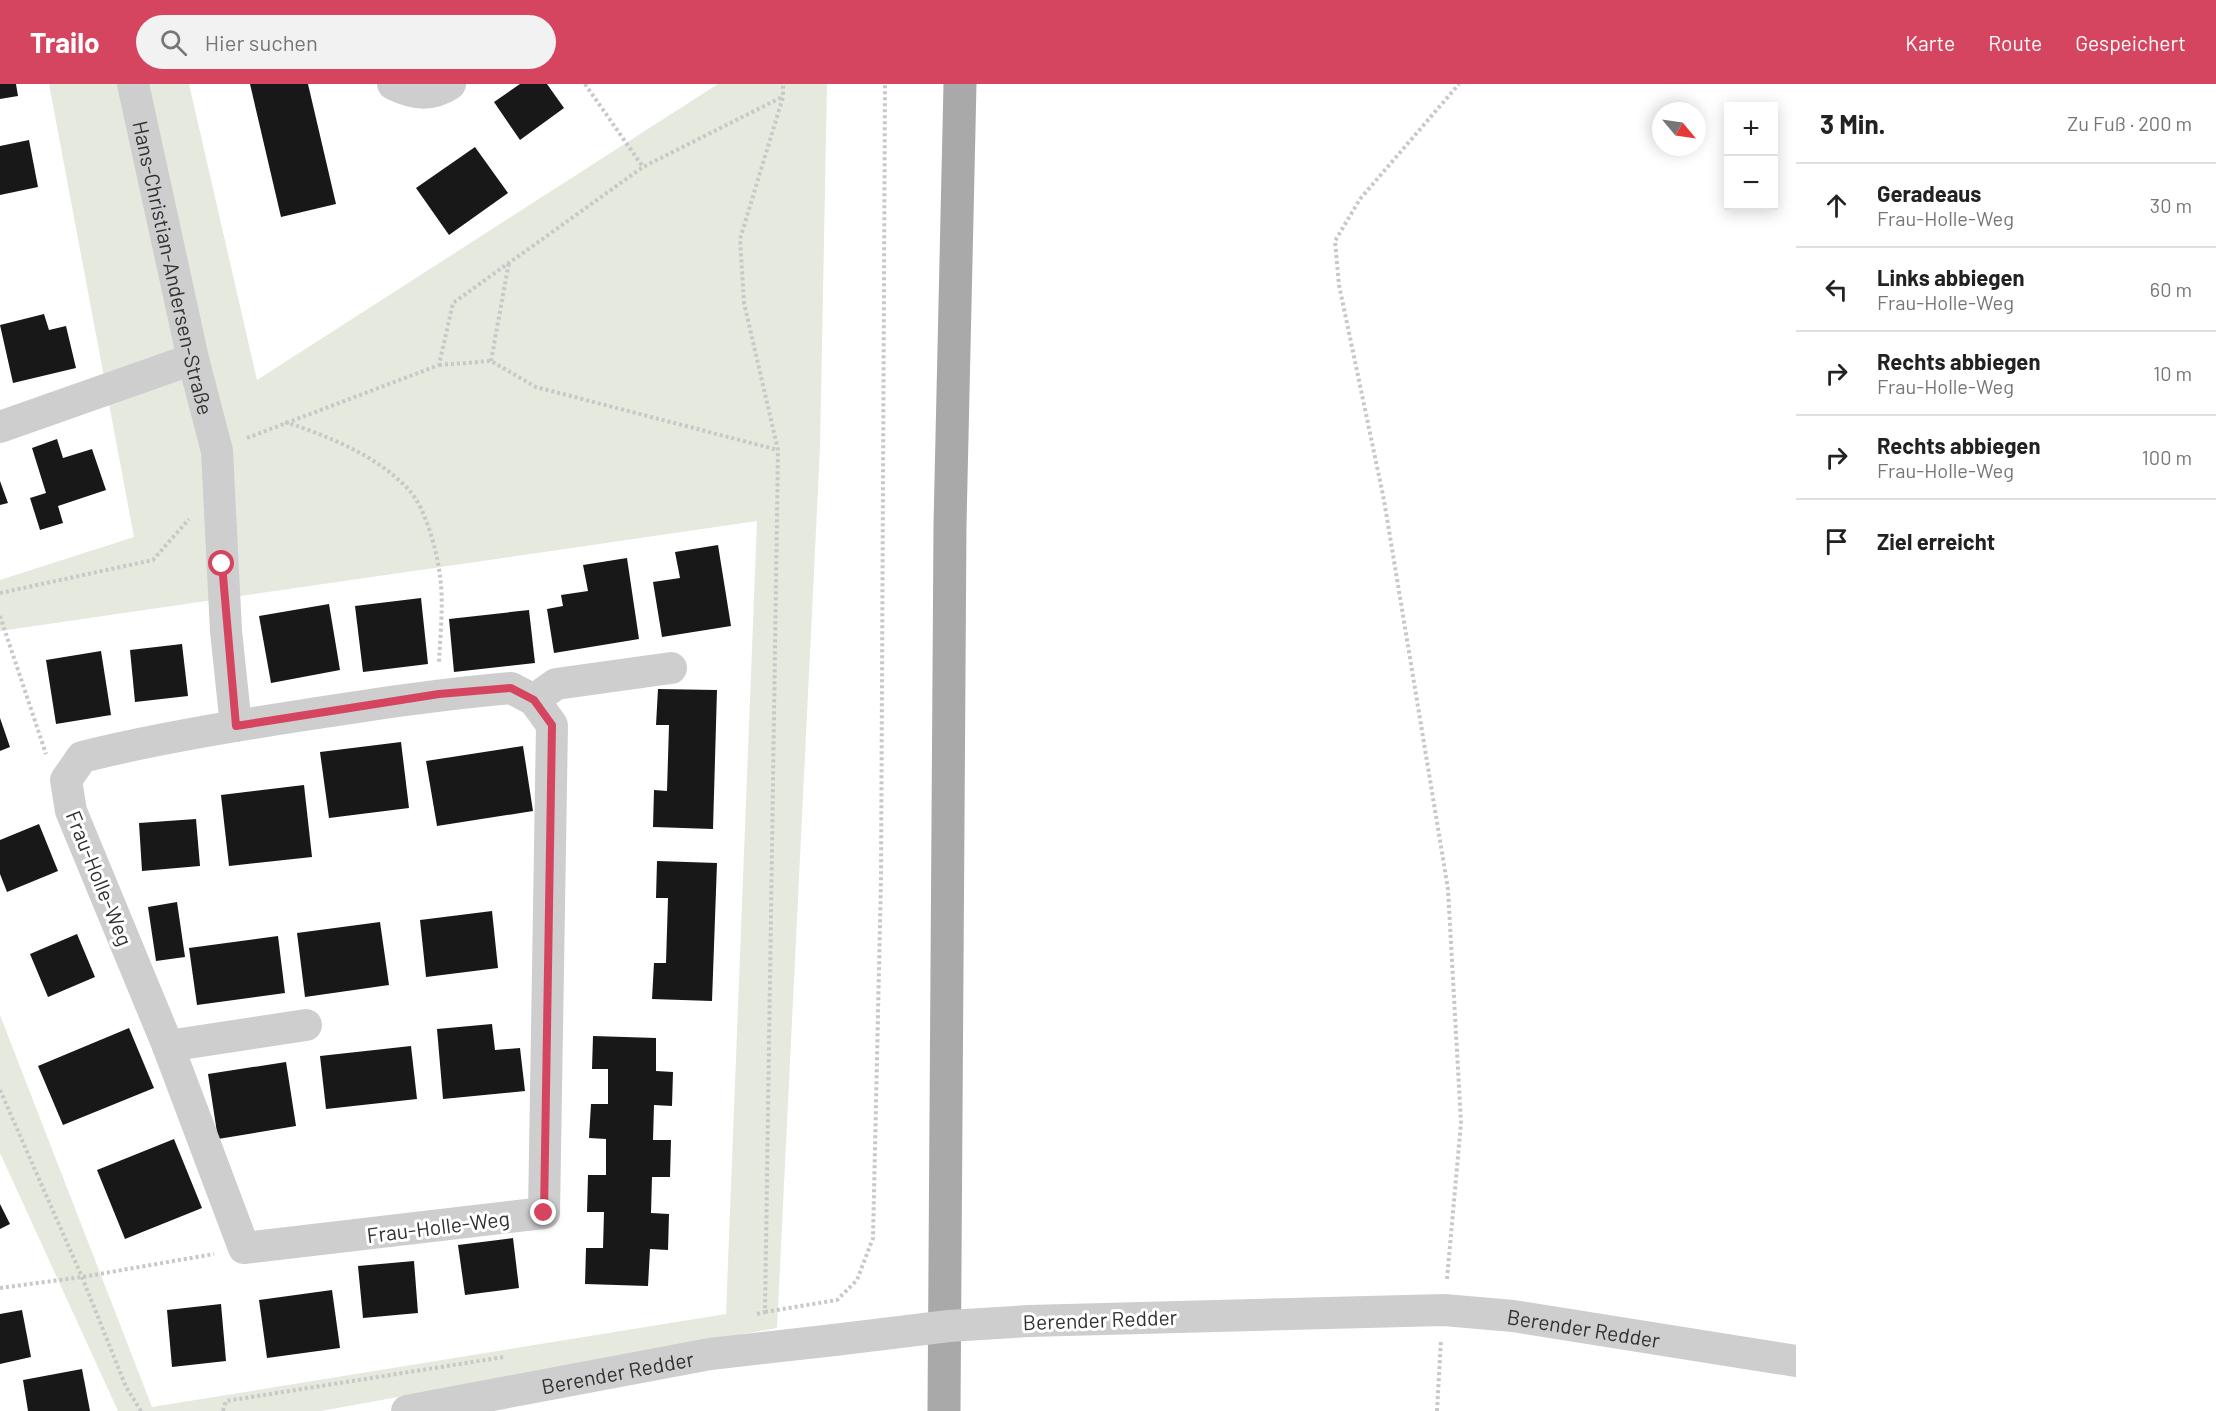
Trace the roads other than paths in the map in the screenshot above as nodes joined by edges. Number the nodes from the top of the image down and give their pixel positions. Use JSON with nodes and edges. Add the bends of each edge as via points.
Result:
{"nodes":[{"id":1,"x":133,"y":84,"type":"edge"},
{"id":2,"x":393,"y":84,"type":"edge"},
{"id":3,"x":450,"y":84,"type":"edge"},
{"id":4,"x":960,"y":84,"type":"edge"},
{"id":5,"x":193,"y":359,"type":"junction"},
{"id":6,"x":0,"y":427,"type":"edge"},
{"id":7,"x":671,"y":668,"type":"dead end"},
{"id":8,"x":534,"y":700,"type":"junction"},
{"id":9,"x":236,"y":726,"type":"junction"},
{"id":10,"x":306,"y":1025,"type":"dead end"},
{"id":11,"x":168,"y":1046,"type":"junction"},
{"id":12,"x":1796,"y":1361,"type":"edge"},
{"id":13,"x":407,"y":1411,"type":"edge"},
{"id":14,"x":944,"y":1411,"type":"edge"}],
"edges":[{"from":1,"to":5,"type":"street","name":"Hans-Christian-Andersen-Straße"},
{"from":2,"to":3,"type":"street","via":[[414,95],[440,91]]},
{"from":4,"to":14,"type":"main road","via":[[950,548]]},
{"from":5,"to":6,"type":"street"},
{"from":5,"to":9,"type":"street","name":"Hans-Christian-Andersen-Straße","via":[[217,451]]},
{"from":7,"to":8,"type":"street","via":[[556,684]]},
{"from":8,"to":9,"type":"street","via":[[511,688],[439,694]]},
{"from":8,"to":11,"type":"street","name":"Frau-Holle-Weg","via":[[552,725],[544,1213],[244,1248]]},
{"from":9,"to":11,"type":"street","name":"Frau-Holle-Weg","via":[[82,758],[66,780],[71,810]]},
{"from":10,"to":11,"type":"street"},
{"from":12,"to":13,"type":"street","name":"Berender Redder","bridge":true,"via":[[1513,1316],[1444,1310],[1029,1321],[949,1326],[710,1354]]}]}
